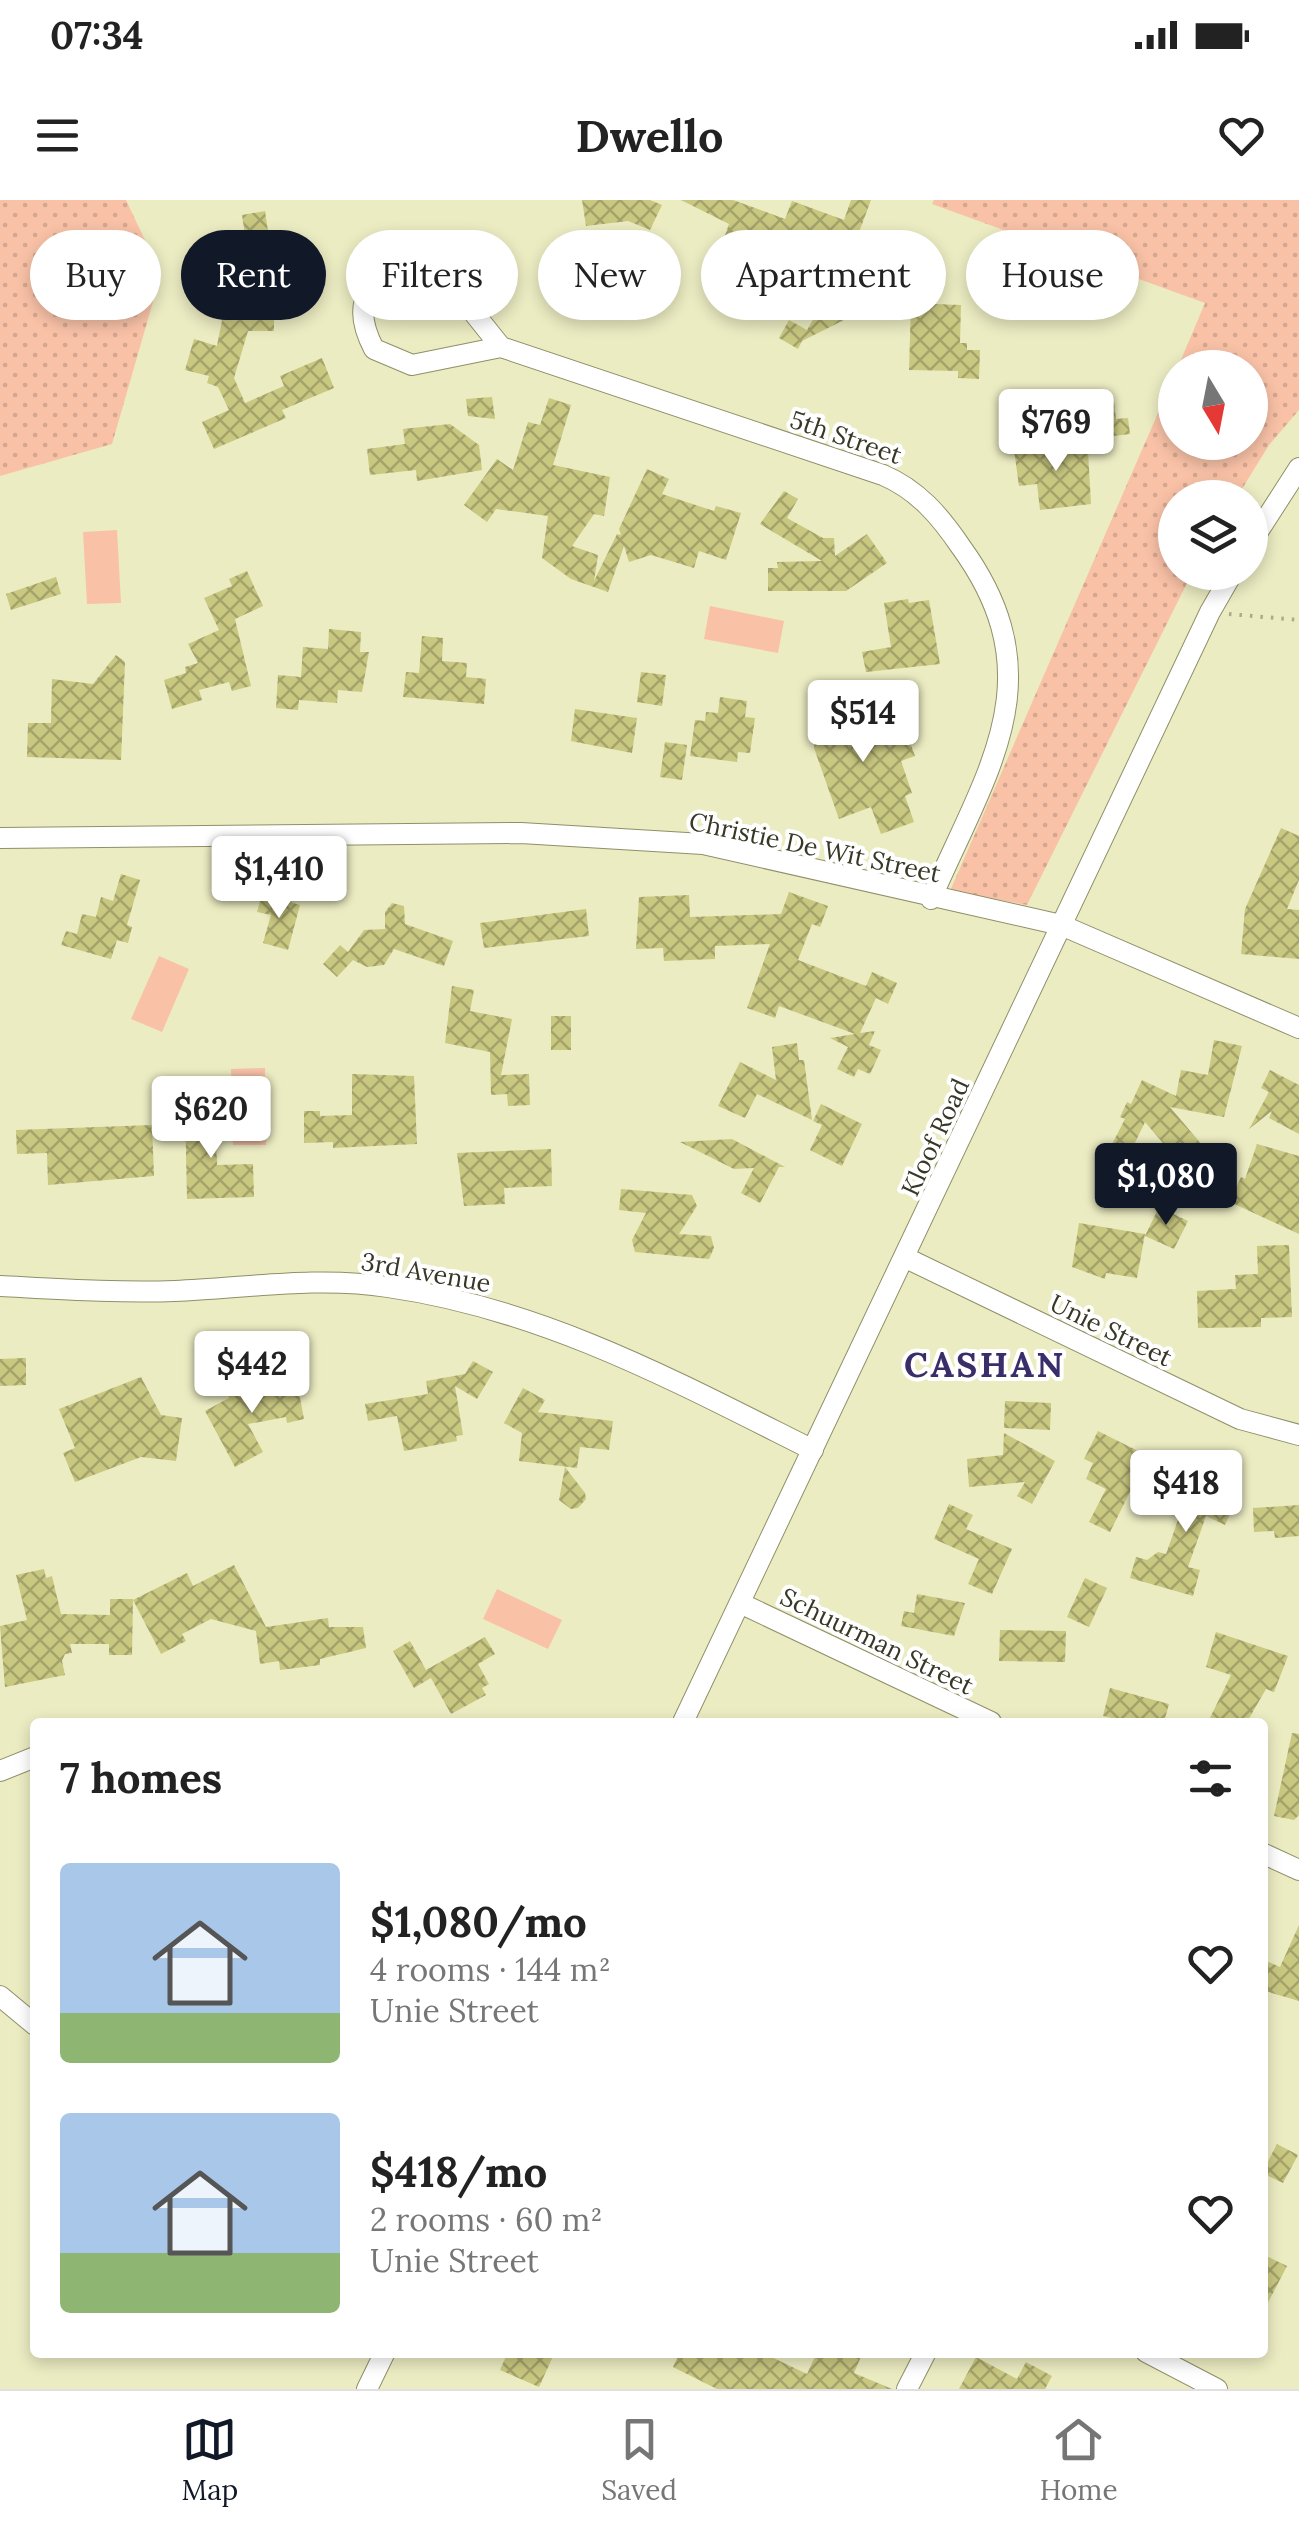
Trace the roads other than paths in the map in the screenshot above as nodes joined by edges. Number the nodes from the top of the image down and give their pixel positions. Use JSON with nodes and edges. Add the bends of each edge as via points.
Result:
{"nodes":[{"id":1,"x":501,"y":347,"type":"junction"},
{"id":2,"x":1299,"y":468,"type":"edge"},
{"id":3,"x":1268,"y":516,"type":"edge"},
{"id":4,"x":1223,"y":590,"type":"edge"},
{"id":5,"x":0,"y":838,"type":"edge"},
{"id":6,"x":931,"y":898,"type":"junction"},
{"id":7,"x":1061,"y":926,"type":"junction"},
{"id":8,"x":1299,"y":1028,"type":"edge"},
{"id":9,"x":906,"y":1258,"type":"junction"},
{"id":10,"x":0,"y":1286,"type":"edge"},
{"id":11,"x":1299,"y":1435,"type":"edge"},
{"id":12,"x":812,"y":1450,"type":"junction"},
{"id":13,"x":742,"y":1604,"type":"junction"},
{"id":14,"x":685,"y":1718,"type":"edge"},
{"id":15,"x":982,"y":1718,"type":"edge"},
{"id":16,"x":30,"y":1759,"type":"edge"},
{"id":17,"x":0,"y":1771,"type":"edge"},
{"id":18,"x":1268,"y":1856,"type":"edge"},
{"id":19,"x":1299,"y":1870,"type":"edge"},
{"id":20,"x":0,"y":1996,"type":"edge"},
{"id":21,"x":30,"y":2022,"type":"edge"},
{"id":22,"x":382,"y":2358,"type":"edge"},
{"id":23,"x":923,"y":2358,"type":"edge"},
{"id":24,"x":1156,"y":2358,"type":"edge"},
{"id":25,"x":1206,"y":2387,"type":"edge"},
{"id":26,"x":367,"y":2389,"type":"edge"},
{"id":27,"x":907,"y":2389,"type":"edge"}],
"edges":[{"from":1,"to":1,"type":"street","via":[[435,364],[392,360],[374,349],[361,310],[383,278],[423,270],[461,300]]},
{"from":1,"to":6,"type":"street","name":"5th Street","via":[[883,475],[904,484],[945,524],[996,604],[1006,635],[1010,699]]},
{"from":2,"to":3,"type":"street"},
{"from":4,"to":7,"type":"street","name":"Kloof Road"},
{"from":5,"to":6,"type":"street","name":"Christie De Wit Street","via":[[630,837],[756,855]]},
{"from":6,"to":7,"type":"street","name":"Christie De Wit Street"},
{"from":7,"to":8,"type":"street","name":"Christie De Wit Street"},
{"from":7,"to":9,"type":"street","name":"Kloof Road"},
{"from":9,"to":11,"type":"street","name":"Unie Street","via":[[1240,1419]]},
{"from":9,"to":12,"type":"street","name":"Kloof Road"},
{"from":10,"to":12,"type":"street","name":"3rd Avenue","via":[[176,1291],[328,1282],[445,1298],[576,1335]]},
{"from":12,"to":13,"type":"street","name":"Kloof Road"},
{"from":13,"to":14,"type":"street","name":"Kloof Road"},
{"from":13,"to":15,"type":"street","name":"Schuurman Street"},
{"from":16,"to":17,"type":"street"},
{"from":18,"to":19,"type":"street"},
{"from":20,"to":21,"type":"street"},
{"from":22,"to":26,"type":"street"},
{"from":23,"to":27,"type":"street"},
{"from":24,"to":25,"type":"street"}]}
